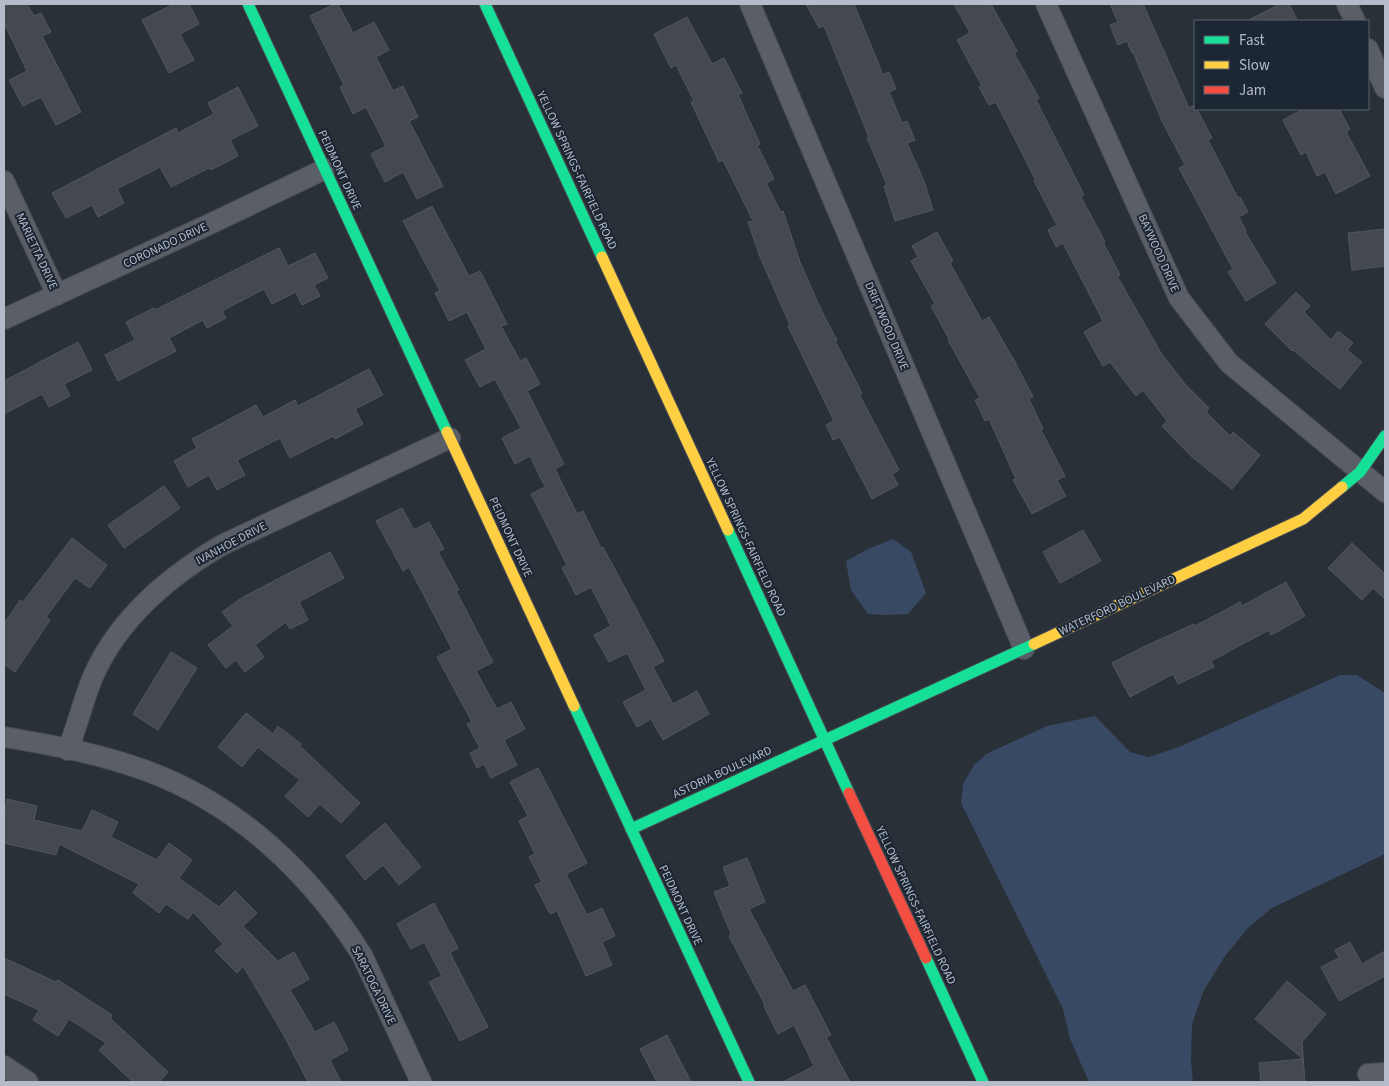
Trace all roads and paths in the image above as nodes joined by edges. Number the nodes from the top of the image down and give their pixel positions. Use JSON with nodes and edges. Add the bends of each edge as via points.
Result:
{"nodes":[{"id":1,"x":248,"y":4,"type":"edge"},
{"id":2,"x":484,"y":4,"type":"edge"},
{"id":3,"x":750,"y":4,"type":"edge"},
{"id":4,"x":1046,"y":4,"type":"edge"},
{"id":5,"x":1347,"y":4,"type":"edge"},
{"id":6,"x":1355,"y":20,"type":"edge"},
{"id":7,"x":1369,"y":51,"type":"edge"},
{"id":8,"x":1385,"y":88,"type":"edge"},
{"id":9,"x":325,"y":169,"type":"junction"},
{"id":10,"x":4,"y":181,"type":"edge"},
{"id":11,"x":57,"y":295,"type":"junction"},
{"id":12,"x":4,"y":319,"type":"edge"},
{"id":13,"x":1385,"y":436,"type":"edge"},
{"id":14,"x":450,"y":438,"type":"junction"},
{"id":15,"x":1360,"y":472,"type":"junction"},
{"id":16,"x":1385,"y":492,"type":"edge"},
{"id":17,"x":1024,"y":649,"type":"junction"},
{"id":18,"x":4,"y":737,"type":"edge"},
{"id":19,"x":824,"y":740,"type":"junction"},
{"id":20,"x":68,"y":750,"type":"junction"},
{"id":21,"x":631,"y":829,"type":"junction"},
{"id":22,"x":4,"y":1066,"type":"edge"},
{"id":23,"x":28,"y":1082,"type":"edge"},
{"id":24,"x":421,"y":1082,"type":"edge"},
{"id":25,"x":749,"y":1082,"type":"edge"},
{"id":26,"x":983,"y":1082,"type":"edge"}],
"edges":[{"from":1,"to":9,"type":"street","name":"PEIDMONT DRIVE"},
{"from":2,"to":19,"type":"street","name":"YELLOW SPRINGS-FAIRFIELD ROAD"},
{"from":3,"to":17,"type":"street","name":"DRIFTWOOD DRIVE"},
{"from":4,"to":15,"type":"street","name":"BAYWOOD DRIVE","via":[[1179,298],[1228,363]]},
{"from":5,"to":6,"type":"street"},
{"from":7,"to":8,"type":"street"},
{"from":9,"to":11,"type":"street","name":"CORONADO DRIVE"},
{"from":9,"to":14,"type":"street","name":"PEIDMONT DRIVE"},
{"from":10,"to":11,"type":"street","name":"MARIETTA DRIVE"},
{"from":11,"to":12,"type":"street","name":"CORONADO DRIVE"},
{"from":13,"to":15,"type":"street","name":"WATERFORD BOULEVARD"},
{"from":14,"to":20,"type":"street","name":"IVANHOE DRIVE","via":[[222,545],[170,579],[134,615],[104,656],[90,683]]},
{"from":14,"to":21,"type":"street","name":"PEIDMONT DRIVE"},
{"from":15,"to":16,"type":"street","name":"BAYWOOD DRIVE"},
{"from":15,"to":17,"type":"street","name":"WATERFORD BOULEVARD","via":[[1304,519]]},
{"from":17,"to":19,"type":"street","name":"WATERFORD BOULEVARD"},
{"from":18,"to":20,"type":"street","name":"SARATOGA DRIVE"},
{"from":19,"to":21,"type":"street","name":"ASTORIA BOULEVARD"},
{"from":19,"to":26,"type":"street","name":"YELLOW SPRINGS-FAIRFIELD ROAD"},
{"from":20,"to":24,"type":"street","name":"SARATOGA DRIVE","via":[[148,771],[182,786],[221,808],[285,858],[325,901],[362,955]]},
{"from":21,"to":25,"type":"street","name":"PEIDMONT DRIVE"},
{"from":22,"to":23,"type":"street"}]}
